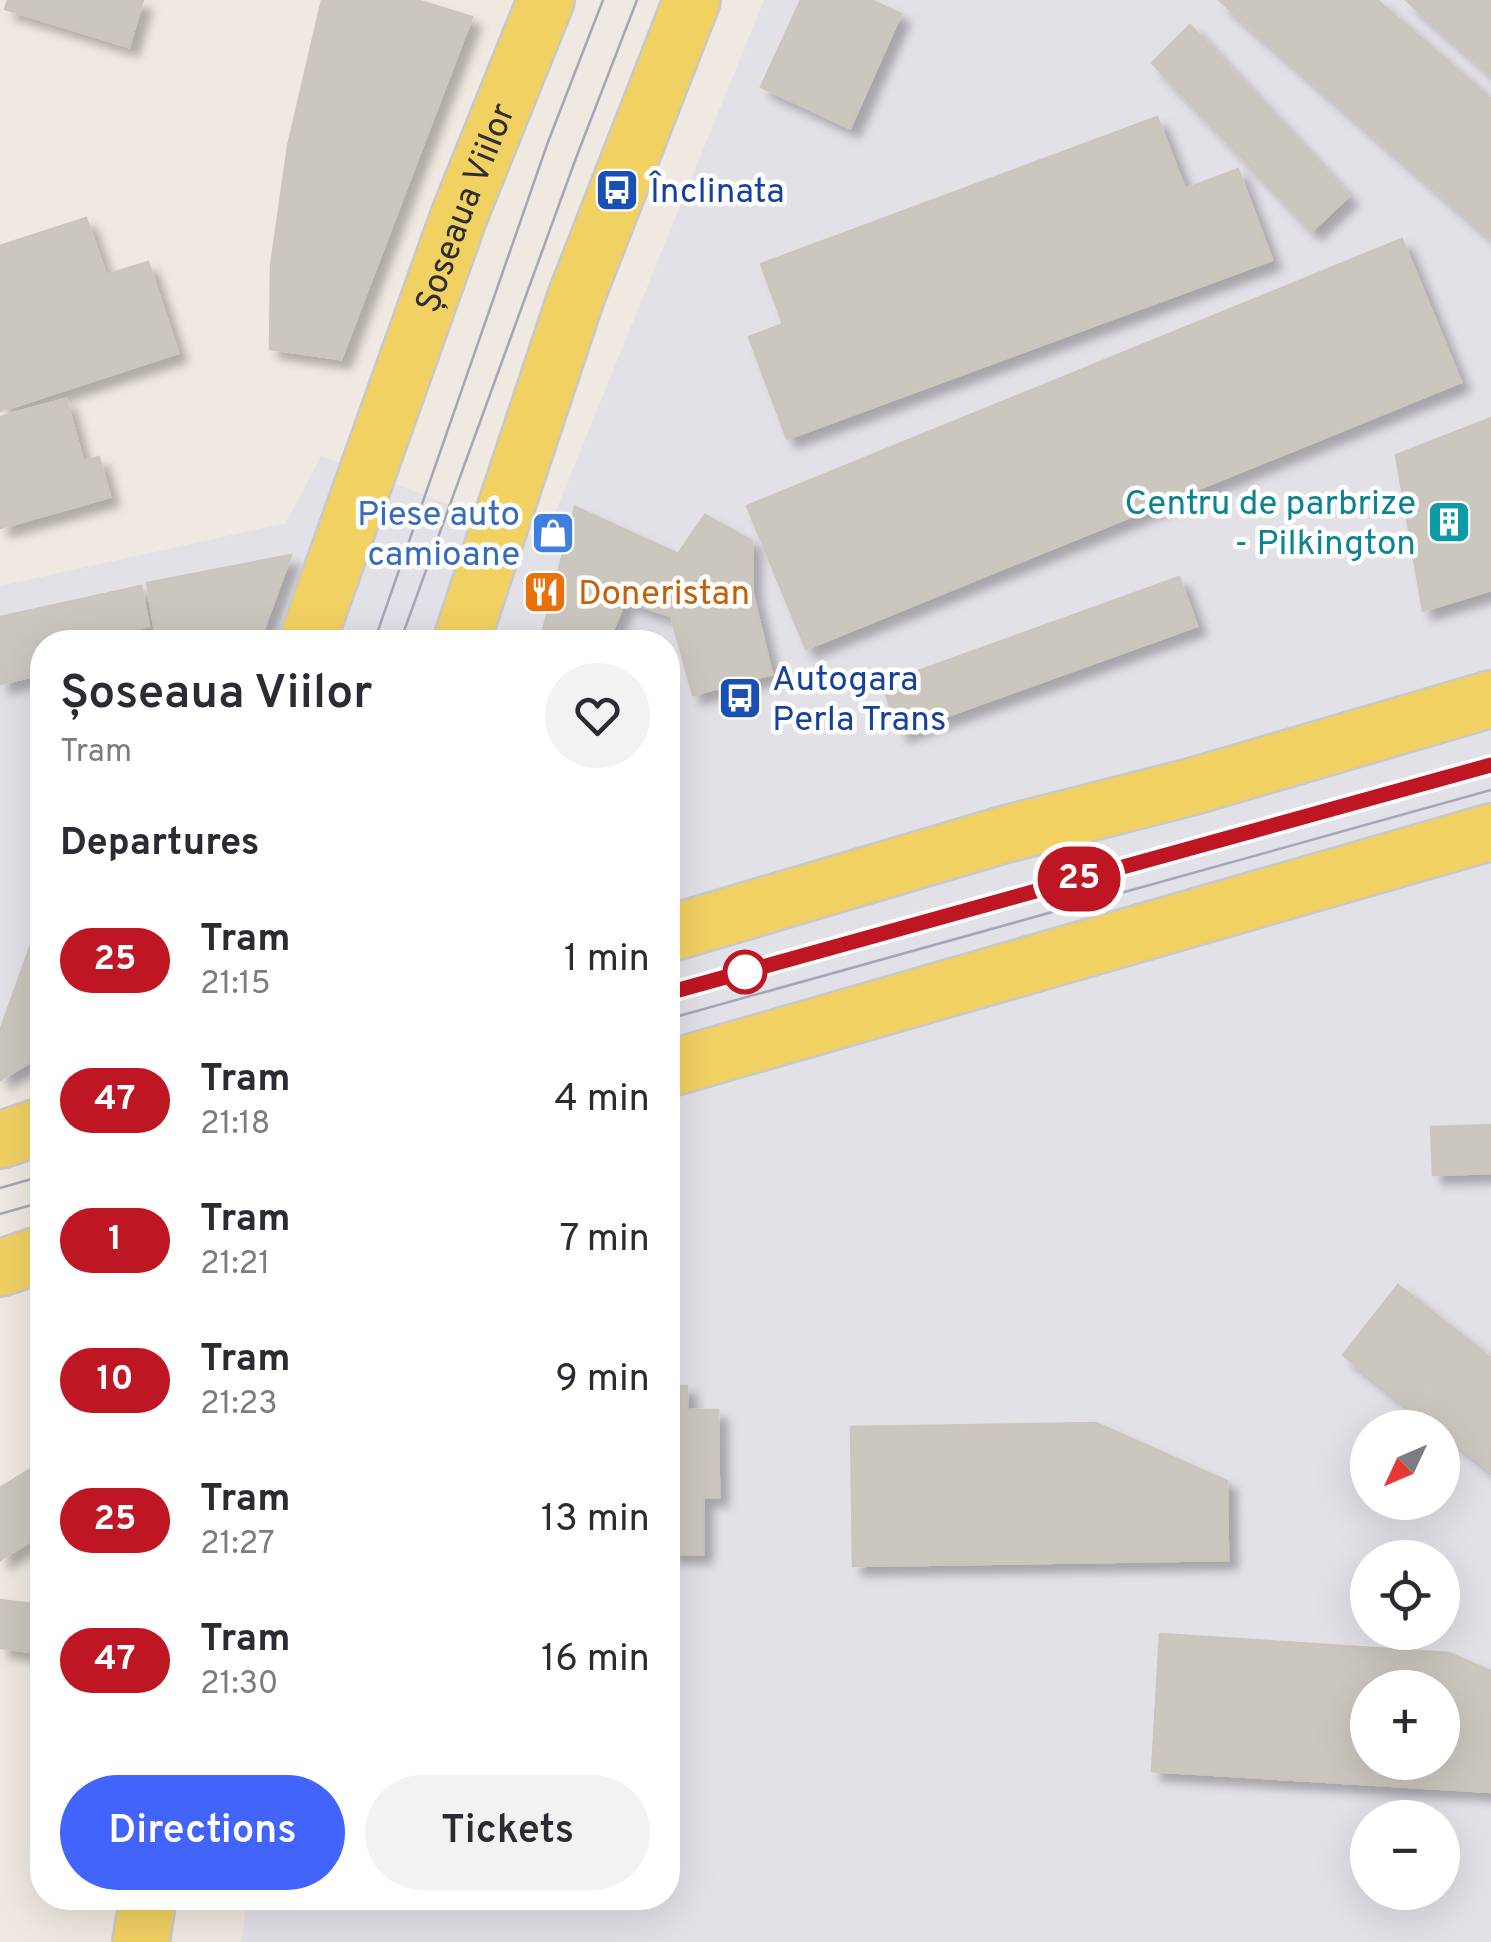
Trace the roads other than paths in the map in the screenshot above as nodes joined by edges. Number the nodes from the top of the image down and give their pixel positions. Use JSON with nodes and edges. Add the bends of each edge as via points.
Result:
{"nodes":[{"id":1,"x":546,"y":0,"type":"edge"},
{"id":2,"x":692,"y":0,"type":"edge"},
{"id":3,"x":312,"y":630,"type":"edge"},
{"id":4,"x":465,"y":630,"type":"edge"},
{"id":5,"x":1491,"y":699,"type":"edge"},
{"id":6,"x":1491,"y":832,"type":"edge"},
{"id":7,"x":680,"y":930,"type":"edge"},
{"id":8,"x":680,"y":1066,"type":"edge"},
{"id":9,"x":30,"y":1130,"type":"edge"},
{"id":10,"x":0,"y":1140,"type":"edge"},
{"id":11,"x":146,"y":1910,"type":"edge"},
{"id":12,"x":142,"y":1942,"type":"edge"}],
"edges":[{"from":1,"to":3,"type":"main road","name":"Șoseaua Viilor","via":[[459,216]]},
{"from":2,"to":4,"type":"main road","via":[[576,297]]},
{"from":5,"to":7,"type":"main road"},
{"from":6,"to":8,"type":"main road"},
{"from":9,"to":10,"type":"main road"},
{"from":11,"to":12,"type":"main road"}]}
